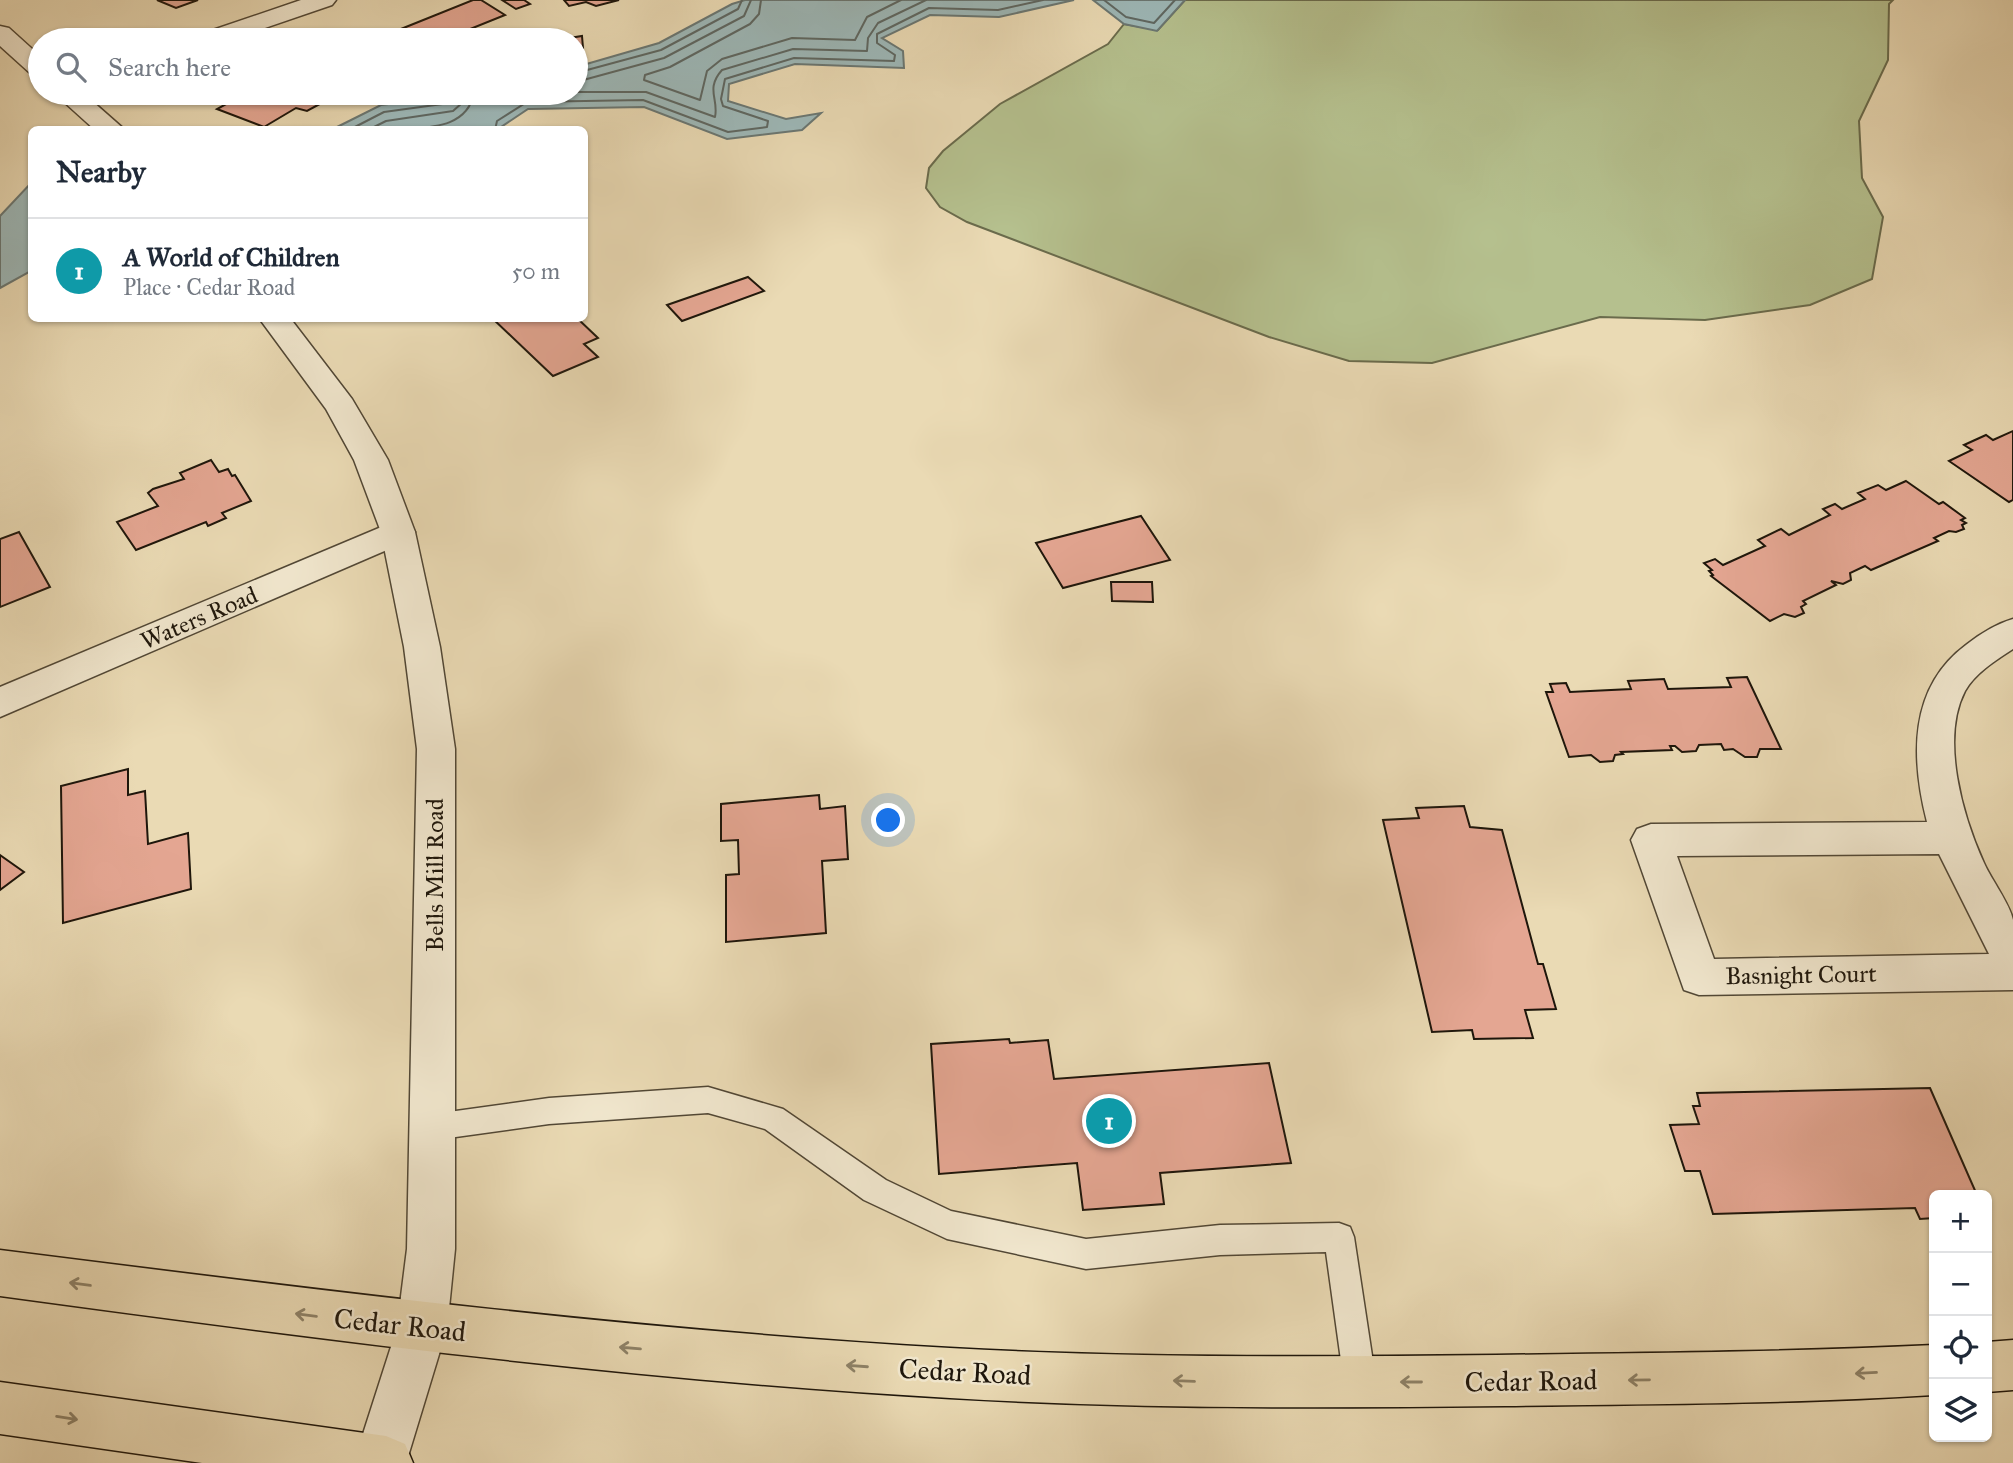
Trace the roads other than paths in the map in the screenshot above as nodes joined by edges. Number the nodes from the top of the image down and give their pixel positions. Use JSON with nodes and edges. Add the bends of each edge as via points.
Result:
{"nodes":[{"id":1,"x":324,"y":0,"type":"edge"},
{"id":2,"x":242,"y":28,"type":"edge"},
{"id":3,"x":0,"y":33,"type":"edge"},
{"id":4,"x":28,"y":58,"type":"edge"},
{"id":5,"x":82,"y":105,"type":"edge"},
{"id":6,"x":107,"y":126,"type":"edge"},
{"id":7,"x":277,"y":322,"type":"edge"},
{"id":8,"x":398,"y":532,"type":"junction"},
{"id":9,"x":2013,"y":632,"type":"edge"},
{"id":10,"x":0,"y":703,"type":"edge"},
{"id":11,"x":1952,"y":838,"type":"junction"},
{"id":12,"x":2013,"y":960,"type":"edge"},
{"id":13,"x":2013,"y":971,"type":"edge"},
{"id":14,"x":434,"y":1127,"type":"junction"},
{"id":15,"x":0,"y":1272,"type":"edge"},
{"id":16,"x":422,"y":1328,"type":"junction"},
{"id":17,"x":2013,"y":1365,"type":"edge"},
{"id":18,"x":1992,"y":1367,"type":"edge"},
{"id":19,"x":1929,"y":1370,"type":"edge"},
{"id":20,"x":1360,"y":1382,"type":"junction"},
{"id":21,"x":0,"y":1408,"type":"edge"},
{"id":22,"x":380,"y":1463,"type":"edge"},
{"id":23,"x":386,"y":1463,"type":"edge"}],
"edges":[{"from":1,"to":2,"type":"street"},
{"from":3,"to":4,"type":"street"},
{"from":5,"to":6,"type":"street"},
{"from":7,"to":8,"type":"street","name":"Bells Mill Road","via":[[341,406],[371,460]]},
{"from":8,"to":10,"type":"street","name":"Waters Road"},
{"from":8,"to":14,"type":"street","name":"Bells Mill Road","via":[[422,647],[436,749]]},
{"from":9,"to":11,"type":"street","via":[[1955,675],[1939,709],[1935,752]]},
{"from":11,"to":12,"type":"street"},
{"from":11,"to":13,"type":"street","name":"Basnight Court","via":[[1651,840],[1699,977]]},
{"from":14,"to":16,"type":"street","name":"Bells Mill Road","via":[[431,1249]]},
{"from":14,"to":20,"type":"lane","via":[[549,1111],[708,1100],[773,1118],[875,1190],[947,1225],[1086,1254],[1220,1240],[1339,1237]]},
{"from":16,"to":15,"type":"main road","name":"Cedar Road","one_way":true},
{"from":20,"to":16,"type":"main road","name":"Cedar Road","one_way":true,"via":[[950,1373]]},
{"from":16,"to":22,"type":"street","name":"Bells Mill Road"},
{"from":17,"to":18,"type":"main road"},
{"from":19,"to":20,"type":"main road","name":"Cedar Road","one_way":true,"via":[[1788,1377]]},
{"from":21,"to":22,"type":"main road","one_way":true},
{"from":22,"to":23,"type":"main road"}]}
